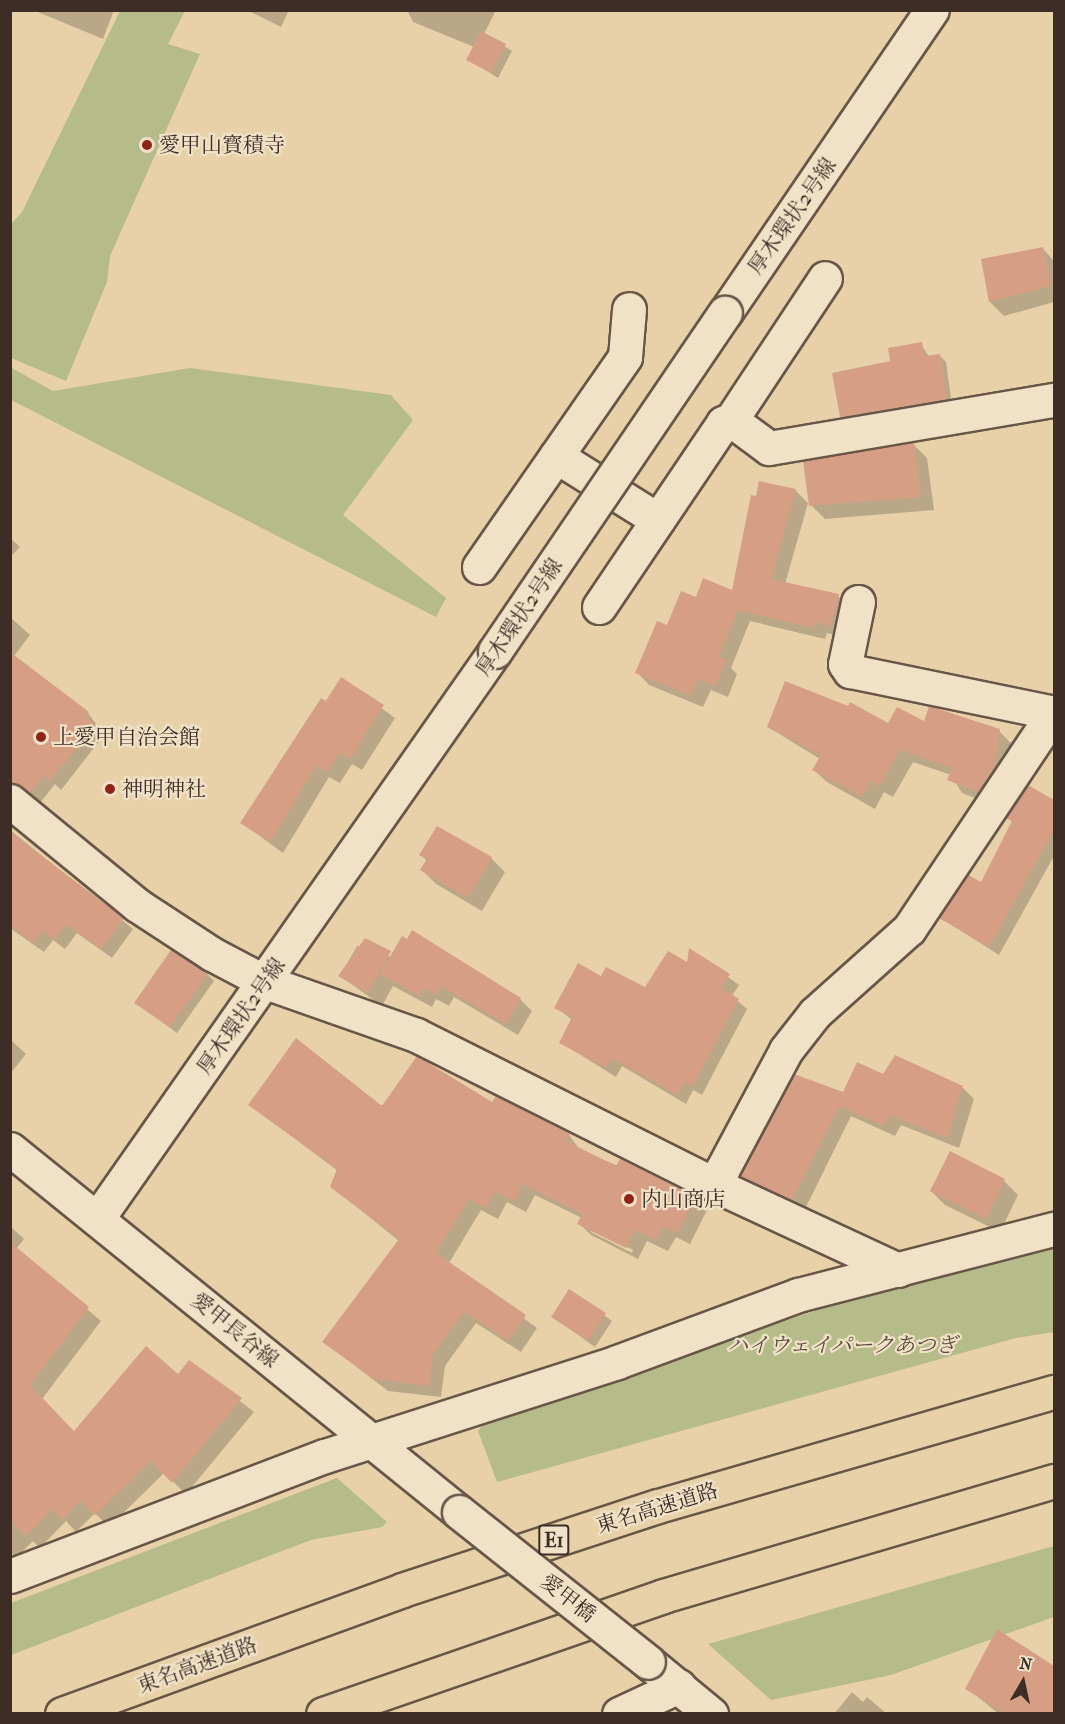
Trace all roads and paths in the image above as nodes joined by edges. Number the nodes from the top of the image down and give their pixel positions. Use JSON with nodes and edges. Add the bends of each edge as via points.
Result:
{"nodes":[{"id":1,"x":932,"y":10,"type":"edge"},
{"id":2,"x":825,"y":278,"type":"dead end"},
{"id":3,"x":629,"y":309,"type":"dead end"},
{"id":4,"x":1054,"y":400,"type":"edge"},
{"id":5,"x":731,"y":420,"type":"junction"},
{"id":6,"x":556,"y":456,"type":"junction"},
{"id":7,"x":658,"y":520,"type":"junction"},
{"id":8,"x":479,"y":567,"type":"dead end"},
{"id":9,"x":858,"y":602,"type":"dead end"},
{"id":10,"x":599,"y":607,"type":"dead end"},
{"id":11,"x":1054,"y":712,"type":"edge"},
{"id":12,"x":10,"y":801,"type":"edge"},
{"id":13,"x":265,"y":982,"type":"junction"},
{"id":14,"x":10,"y":1149,"type":"edge"},
{"id":15,"x":718,"y":1187,"type":"junction"},
{"id":16,"x":97,"y":1219,"type":"junction"},
{"id":17,"x":1054,"y":1228,"type":"edge"},
{"id":18,"x":898,"y":1270,"type":"junction"},
{"id":19,"x":1054,"y":1392,"type":"edge"},
{"id":20,"x":373,"y":1441,"type":"junction"},
{"id":21,"x":1054,"y":1481,"type":"edge"},
{"id":22,"x":459,"y":1512,"type":"joint"},
{"id":23,"x":10,"y":1576,"type":"edge"},
{"id":24,"x":679,"y":1686,"type":"junction"},
{"id":25,"x":62,"y":1713,"type":"edge"},
{"id":26,"x":323,"y":1713,"type":"edge"},
{"id":27,"x":619,"y":1713,"type":"edge"},
{"id":28,"x":711,"y":1713,"type":"edge"}],
"edges":[{"from":1,"to":13,"type":"street","name":"厚木環状2号線","bridge":true},
{"from":2,"to":5,"type":"street"},
{"from":3,"to":6,"type":"street","via":[[625,357]]},
{"from":4,"to":5,"type":"street","via":[[769,448]]},
{"from":5,"to":7,"type":"street","via":[[723,423]]},
{"from":6,"to":7,"type":"street"},
{"from":6,"to":8,"type":"street"},
{"from":7,"to":10,"type":"street"},
{"from":9,"to":11,"type":"street","via":[[845,664],[850,671]]},
{"from":11,"to":15,"type":"street","via":[[909,929],[816,1013],[786,1050]]},
{"from":12,"to":13,"type":"street","via":[[136,905]]},
{"from":13,"to":15,"type":"street","via":[[416,1035]]},
{"from":13,"to":16,"type":"street","name":"厚木環状2号線"},
{"from":14,"to":16,"type":"street","name":"愛甲長谷線"},
{"from":15,"to":18,"type":"street"},
{"from":16,"to":20,"type":"street","name":"愛甲長谷線"},
{"from":17,"to":18,"type":"street"},
{"from":18,"to":20,"type":"street","via":[[798,1295],[617,1362]]},
{"from":19,"to":25,"type":"highway","name":"東名高速道路","number":"E1","via":[[658,1506],[402,1590]]},
{"from":20,"to":22,"type":"street","name":"愛甲長谷線"},
{"from":20,"to":23,"type":"street"},
{"from":21,"to":26,"type":"highway","via":[[663,1596]]},
{"from":22,"to":24,"type":"street","name":"愛甲橋","bridge":true},
{"from":24,"to":27,"type":"street"},
{"from":24,"to":28,"type":"street"}]}
